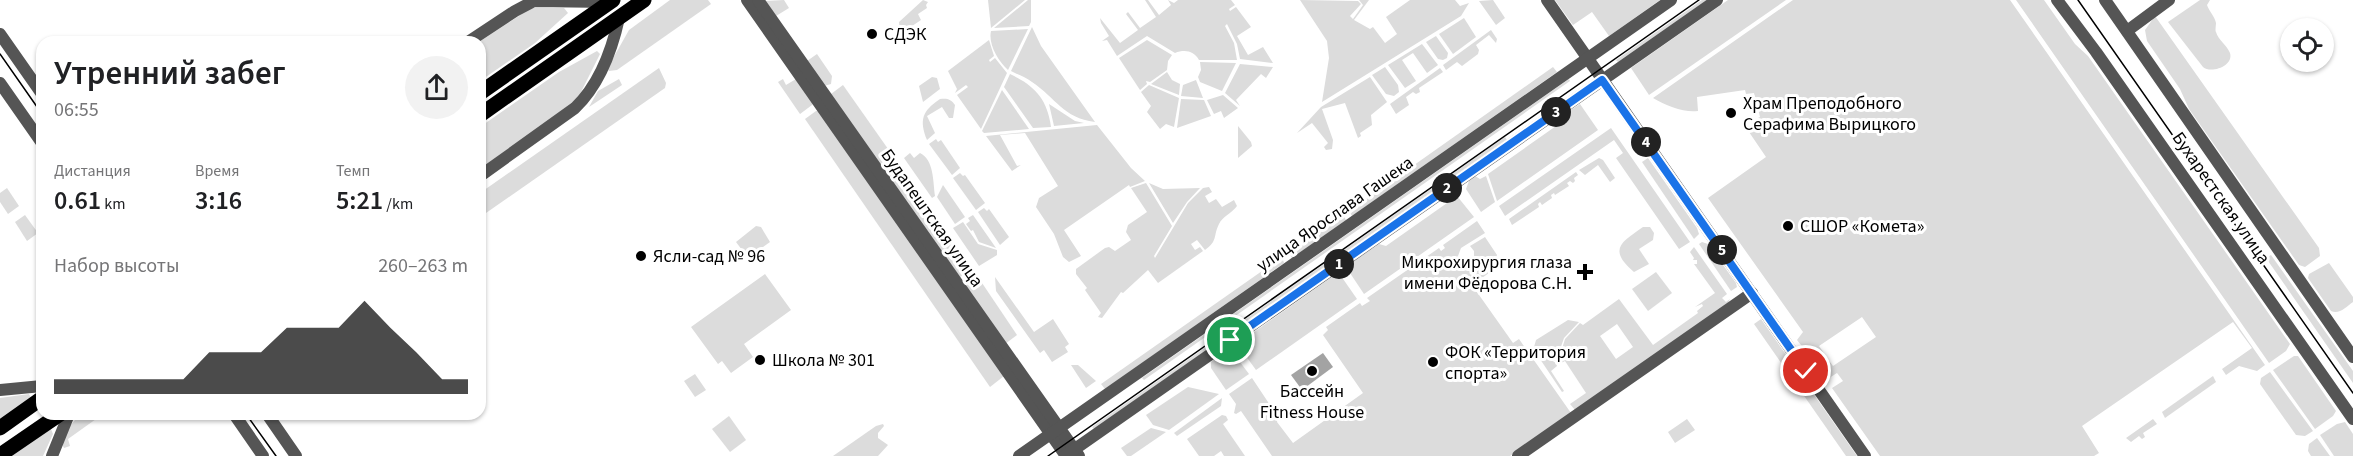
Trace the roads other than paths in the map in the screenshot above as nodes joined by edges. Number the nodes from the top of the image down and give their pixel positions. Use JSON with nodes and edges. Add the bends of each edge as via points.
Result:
{"nodes":[{"id":1,"x":644,"y":0,"type":"edge"},
{"id":2,"x":747,"y":0,"type":"edge"},
{"id":3,"x":758,"y":0,"type":"edge"},
{"id":4,"x":1547,"y":0,"type":"edge"},
{"id":5,"x":1671,"y":0,"type":"edge"},
{"id":6,"x":1717,"y":0,"type":"edge"},
{"id":7,"x":2057,"y":0,"type":"edge"},
{"id":8,"x":2105,"y":0,"type":"edge"},
{"id":9,"x":2169,"y":0,"type":"edge"},
{"id":10,"x":612,"y":1,"type":"edge"},
{"id":11,"x":619,"y":18,"type":"junction"},
{"id":12,"x":2127,"y":31,"type":"junction"},
{"id":13,"x":0,"y":34,"type":"edge"},
{"id":14,"x":477,"y":36,"type":"edge"},
{"id":15,"x":1587,"y":58,"type":"junction"},
{"id":16,"x":1602,"y":80,"type":"junction"},
{"id":17,"x":0,"y":83,"type":"edge"},
{"id":18,"x":36,"y":85,"type":"edge"},
{"id":19,"x":486,"y":89,"type":"edge"},
{"id":20,"x":486,"y":111,"type":"edge"},
{"id":21,"x":36,"y":134,"type":"edge"},
{"id":22,"x":486,"y":172,"type":"edge"},
{"id":23,"x":1752,"y":293,"type":"junction"},
{"id":24,"x":2353,"y":357,"type":"edge"},
{"id":25,"x":36,"y":387,"type":"edge"},
{"id":26,"x":0,"y":390,"type":"edge"},
{"id":27,"x":36,"y":402,"type":"edge"},
{"id":28,"x":2353,"y":419,"type":"edge"},
{"id":29,"x":51,"y":420,"type":"edge"},
{"id":30,"x":67,"y":420,"type":"edge"},
{"id":31,"x":238,"y":420,"type":"edge"},
{"id":32,"x":271,"y":420,"type":"edge"},
{"id":33,"x":0,"y":428,"type":"edge"},
{"id":34,"x":1055,"y":432,"type":"junction"},
{"id":35,"x":0,"y":455,"type":"edge"},
{"id":36,"x":1070,"y":455,"type":"edge"},
{"id":37,"x":52,"y":456,"type":"edge"},
{"id":38,"x":263,"y":456,"type":"edge"},
{"id":39,"x":296,"y":456,"type":"edge"},
{"id":40,"x":1019,"y":456,"type":"edge"},
{"id":41,"x":1518,"y":456,"type":"edge"},
{"id":42,"x":1865,"y":456,"type":"edge"}],
"edges":[{"from":1,"to":11,"type":"main road"},
{"from":2,"to":34,"type":"street","name":"Будапештская улица"},
{"from":3,"to":34,"type":"street","name":"Будапештская улица"},
{"from":4,"to":15,"type":"street"},
{"from":5,"to":15,"type":"street","name":"улица Ярослава Гашека"},
{"from":6,"to":16,"type":"street"},
{"from":7,"to":28,"type":"street","name":"Бухарестская улица"},
{"from":8,"to":12,"type":"street","name":"Бухарестская улица"},
{"from":9,"to":12,"type":"street"},
{"from":10,"to":14,"type":"street","via":[[534,1]]},
{"from":10,"to":19,"type":"main road"},
{"from":11,"to":20,"type":"main road"},
{"from":11,"to":22,"type":"street","via":[[615,37],[585,99]]},
{"from":12,"to":24,"type":"street","name":"Бухарестская улица"},
{"from":13,"to":18,"type":"street"},
{"from":15,"to":16,"type":"street"},
{"from":15,"to":34,"type":"street","name":"улица Ярослава Гашека"},
{"from":16,"to":23,"type":"street"},
{"from":16,"to":36,"type":"street"},
{"from":17,"to":21,"type":"street"},
{"from":23,"to":41,"type":"street"},
{"from":23,"to":42,"type":"street"},
{"from":25,"to":26,"type":"street"},
{"from":27,"to":33,"type":"main road"},
{"from":29,"to":35,"type":"main road"},
{"from":30,"to":37,"type":"street"},
{"from":31,"to":38,"type":"street"},
{"from":32,"to":39,"type":"street"},
{"from":34,"to":36,"type":"street","name":"Будапештская улица"},
{"from":34,"to":40,"type":"street","name":"улица Ярослава Гашека"}]}
